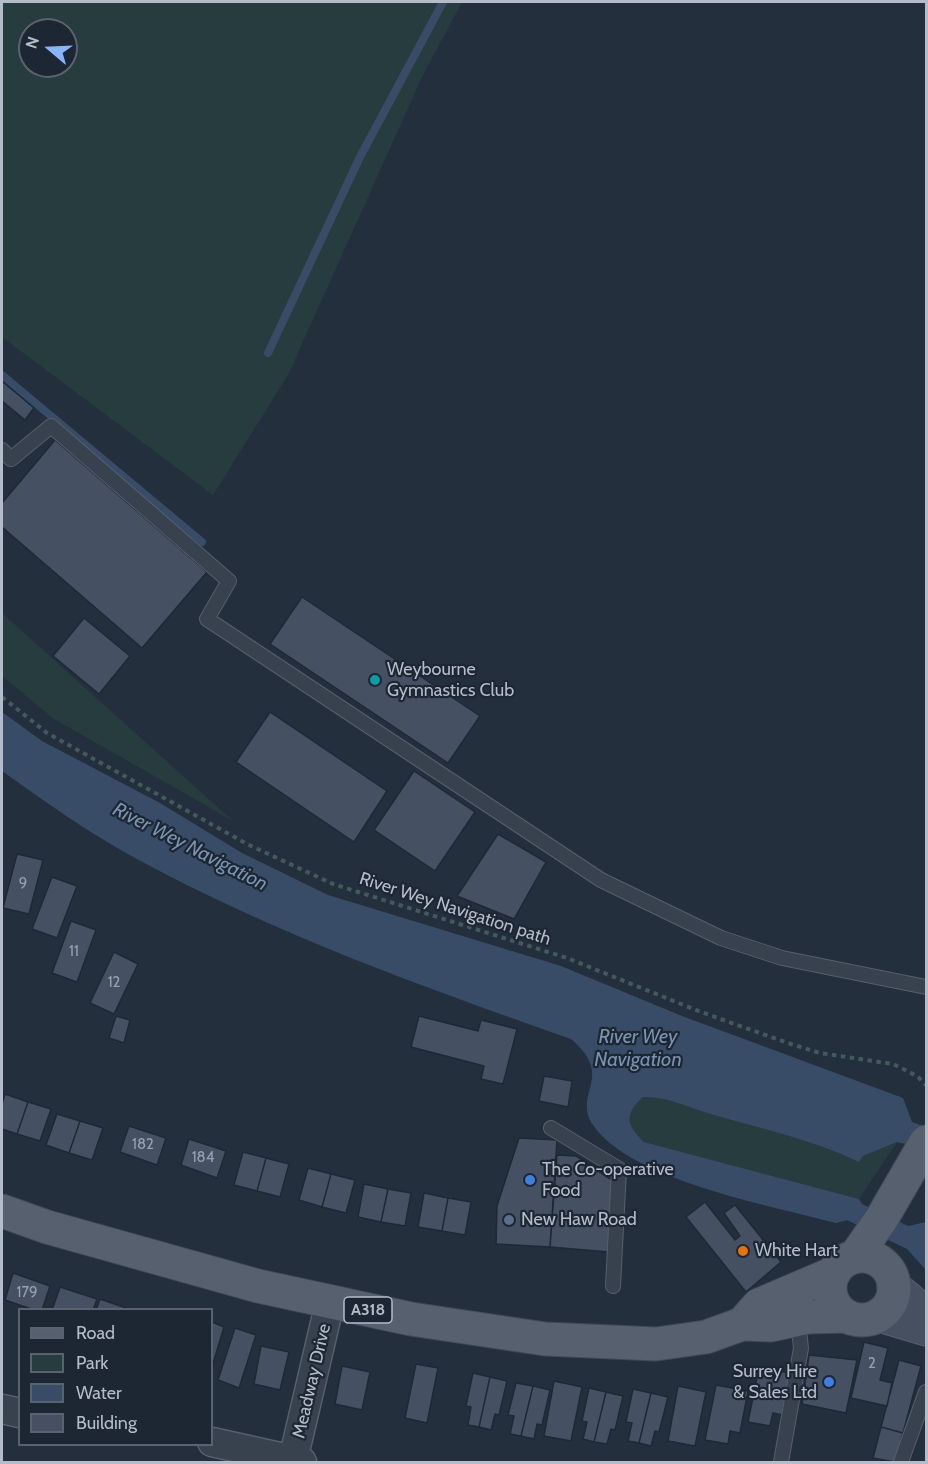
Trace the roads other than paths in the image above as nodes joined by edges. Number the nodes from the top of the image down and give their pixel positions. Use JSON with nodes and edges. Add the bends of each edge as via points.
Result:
{"nodes":[{"id":1,"x":2,"y":450,"type":"edge"},
{"id":2,"x":927,"y":987,"type":"edge"},
{"id":3,"x":551,"y":1128,"type":"dead end"},
{"id":4,"x":927,"y":1142,"type":"edge"},
{"id":5,"x":2,"y":1211,"type":"edge"},
{"id":6,"x":868,"y":1276,"type":"junction"},
{"id":7,"x":614,"y":1286,"type":"dead end"},
{"id":8,"x":330,"y":1302,"type":"junction"},
{"id":9,"x":927,"y":1314,"type":"edge"},
{"id":10,"x":798,"y":1318,"type":"junction"},
{"id":11,"x":742,"y":1324,"type":"junction"},
{"id":12,"x":927,"y":1329,"type":"edge"},
{"id":13,"x":927,"y":1392,"type":"edge"},
{"id":14,"x":2,"y":1409,"type":"edge"},
{"id":15,"x":18,"y":1413,"type":"edge"},
{"id":16,"x":213,"y":1442,"type":"edge"},
{"id":17,"x":298,"y":1461,"type":"edge"},
{"id":18,"x":781,"y":1462,"type":"edge"},
{"id":19,"x":901,"y":1462,"type":"edge"}],
"edges":[{"from":1,"to":2,"type":"lane","via":[[11,459],[51,426],[229,582],[207,618],[602,880],[731,941],[782,958]]},
{"from":3,"to":7,"type":"lane","via":[[619,1169]]},
{"from":4,"to":6,"type":"main road","via":[[895,1198]]},
{"from":5,"to":8,"type":"main road","number":"A318","via":[[188,1267]]},
{"from":6,"to":9,"type":"main road"},
{"from":6,"to":10,"type":"main road","number":"A318"},
{"from":6,"to":11,"type":"main road","number":"A318","via":[[759,1305]]},
{"from":6,"to":12,"type":"main road"},
{"from":8,"to":11,"type":"main road","number":"A318","via":[[488,1331],[609,1334],[671,1342]]},
{"from":8,"to":17,"type":"street","name":"Meadway Drive"},
{"from":10,"to":11,"type":"main road","number":"A318","via":[[771,1325]]},
{"from":10,"to":18,"type":"lane","via":[[801,1348]]},
{"from":13,"to":19,"type":"lane"},
{"from":14,"to":15,"type":"street"},
{"from":16,"to":17,"type":"street","name":"Meadway Drive"}]}
